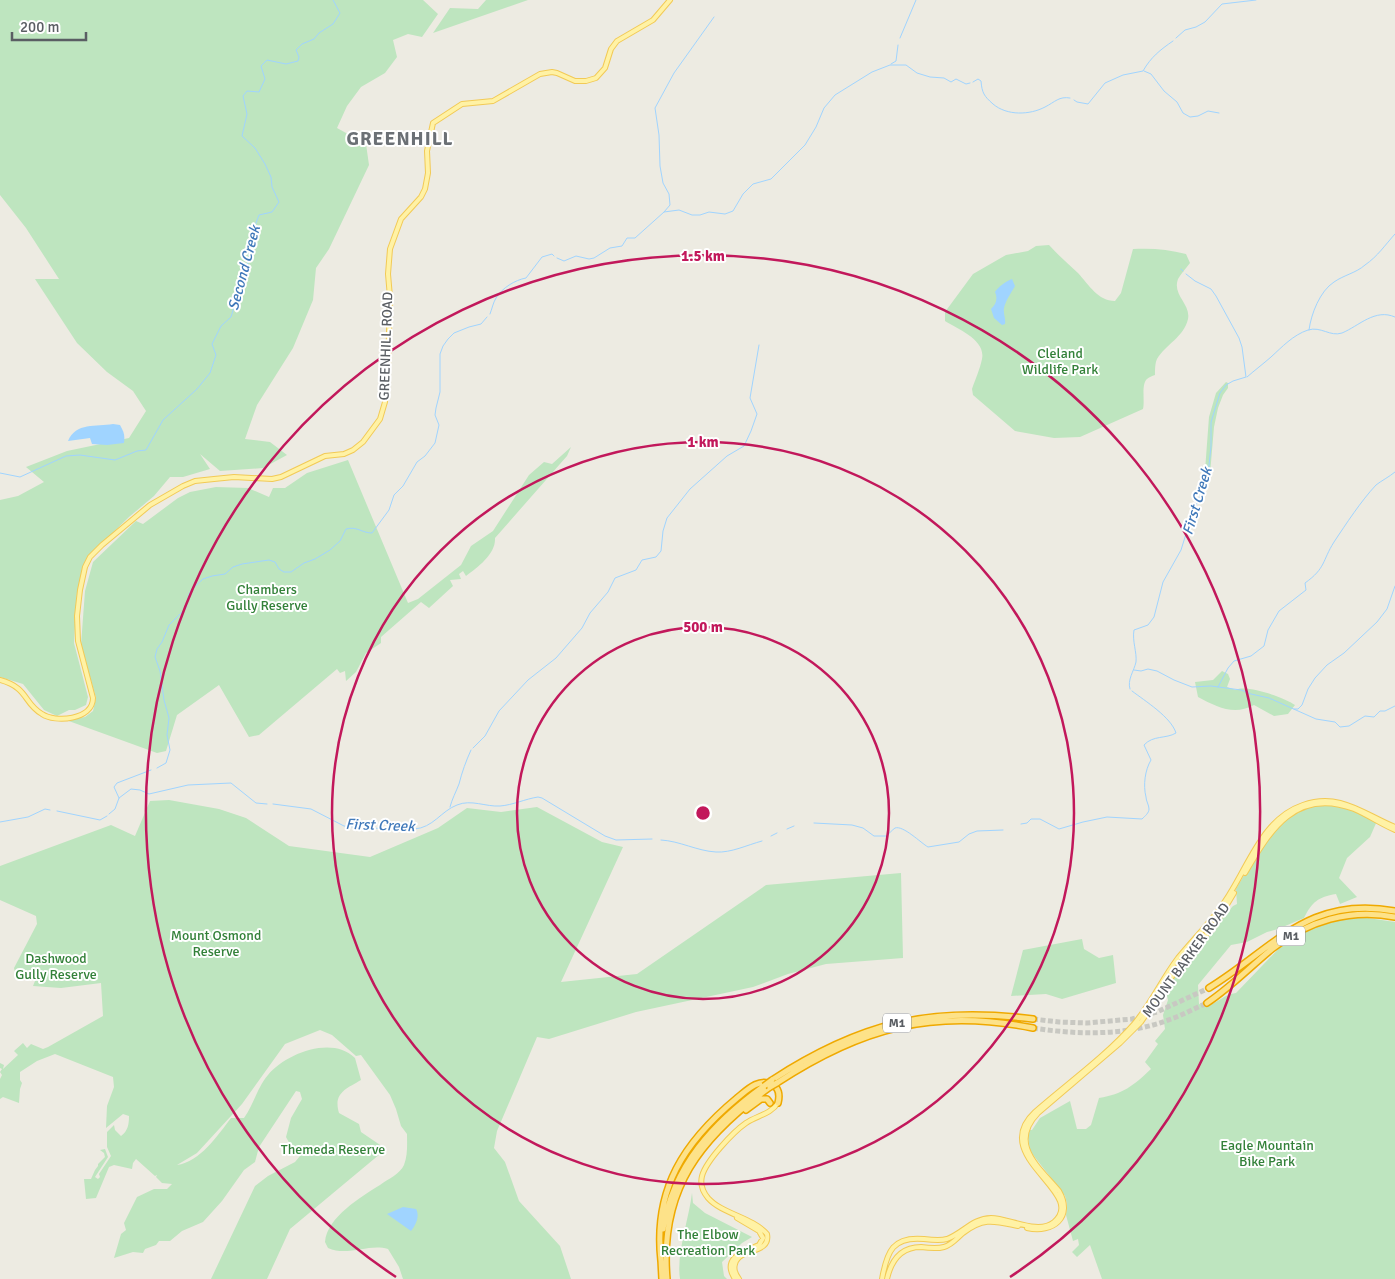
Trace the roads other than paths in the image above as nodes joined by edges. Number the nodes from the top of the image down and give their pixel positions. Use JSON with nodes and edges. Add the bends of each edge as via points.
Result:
{"nodes":[{"id":1,"x":670,"y":0,"type":"edge"},
{"id":2,"x":0,"y":680,"type":"edge"},
{"id":3,"x":1395,"y":829,"type":"edge"},
{"id":4,"x":1224,"y":907,"type":"junction"},
{"id":5,"x":1395,"y":911,"type":"edge"},
{"id":6,"x":1395,"y":917,"type":"edge"},
{"id":7,"x":1178,"y":960,"type":"junction"},
{"id":8,"x":1182,"y":963,"type":"junction"},
{"id":9,"x":1209,"y":988,"type":"tunnel mouth"},
{"id":10,"x":1206,"y":1003,"type":"tunnel mouth"},
{"id":11,"x":1033,"y":1019,"type":"tunnel mouth"},
{"id":12,"x":1136,"y":1024,"type":"junction"},
{"id":13,"x":1033,"y":1028,"type":"tunnel mouth"},
{"id":14,"x":774,"y":1081,"type":"junction"},
{"id":15,"x":767,"y":1086,"type":"junction"},
{"id":16,"x":770,"y":1103,"type":"junction"},
{"id":17,"x":778,"y":1103,"type":"junction"},
{"id":18,"x":687,"y":1171,"type":"junction"},
{"id":19,"x":661,"y":1261,"type":"junction"},
{"id":20,"x":662,"y":1279,"type":"edge"},
{"id":21,"x":667,"y":1279,"type":"edge"},
{"id":22,"x":735,"y":1279,"type":"edge"},
{"id":23,"x":740,"y":1279,"type":"edge"},
{"id":24,"x":882,"y":1279,"type":"edge"},
{"id":25,"x":887,"y":1279,"type":"edge"}],
"edges":[{"from":1,"to":2,"type":"main road","name":"GREENHILL ROAD","via":[[652,20],[617,41],[596,78],[575,81],[557,73],[540,74],[493,101],[462,104],[433,123],[427,151],[425,190],[400,219],[390,249],[388,366],[383,412],[358,447],[344,454],[325,456],[276,478],[234,477],[195,481],[150,505],[102,545],[90,557],[85,568],[77,616],[78,641],[93,698],[88,712],[65,718],[45,716],[17,686]]},
{"from":3,"to":4,"type":"main road","name":"MOUNT BARKER ROAD","via":[[1339,805],[1312,805],[1294,812],[1268,835]]},
{"from":4,"to":7,"type":"main road","name":"MOUNT BARKER ROAD"},
{"from":4,"to":8,"type":"main road","name":"MOUNT BARKER ROAD","via":[[1212,928]]},
{"from":5,"to":9,"type":"highway","number":"M1","via":[[1348,910],[1310,920],[1276,939]]},
{"from":6,"to":10,"type":"highway","number":"M1","via":[[1354,914],[1304,928],[1276,946]]},
{"from":7,"to":8,"type":"main road"},
{"from":7,"to":12,"type":"main road","name":"MOUNT BARKER ROAD"},
{"from":8,"to":12,"type":"main road","name":"MOUNT BARKER ROAD","via":[[1152,1009]]},
{"from":11,"to":14,"type":"highway","number":"M1","via":[[965,1014],[899,1022],[836,1044],[800,1062]]},
{"from":12,"to":24,"type":"main road","name":"MOUNT BARKER ROAD","via":[[1032,1114],[1024,1125],[1022,1138],[1026,1155],[1060,1199],[1061,1210],[1054,1222],[1035,1227],[984,1218],[946,1239],[901,1240],[887,1257]]},
{"from":12,"to":25,"type":"main road","name":"MOUNT BARKER ROAD","via":[[1038,1113],[1027,1129],[1028,1152],[1063,1197],[1061,1219],[1046,1230],[996,1221],[982,1222],[946,1246],[913,1248],[903,1252],[894,1259]]},
{"from":13,"to":14,"type":"highway","number":"M1","via":[[969,1019],[902,1026],[840,1048]]},
{"from":14,"to":15,"type":"highway","number":"M1","bridge":true},
{"from":15,"to":18,"type":"highway","number":"M1","via":[[718,1129]]},
{"from":15,"to":19,"type":"highway","number":"M1","via":[[722,1119],[689,1160],[676,1183],[668,1208]]},
{"from":16,"to":17,"type":"main road"},
{"from":16,"to":18,"type":"highway","via":[[761,1099],[736,1118]]},
{"from":16,"to":22,"type":"main road","via":[[767,1110],[729,1135],[701,1176],[701,1188],[707,1199],[762,1235],[759,1245],[734,1259],[732,1271]]},
{"from":17,"to":19,"type":"highway","via":[[779,1094],[774,1086],[766,1082],[757,1084],[712,1120],[690,1145],[674,1172],[663,1206],[659,1244]]},
{"from":17,"to":23,"type":"main road","via":[[732,1134],[702,1176],[703,1189],[711,1201],[766,1234],[764,1246],[736,1260],[735,1274]]},
{"from":18,"to":21,"type":"highway","number":"M1","via":[[676,1196],[670,1222],[666,1248]]},
{"from":19,"to":20,"type":"highway","number":"M1"}]}
